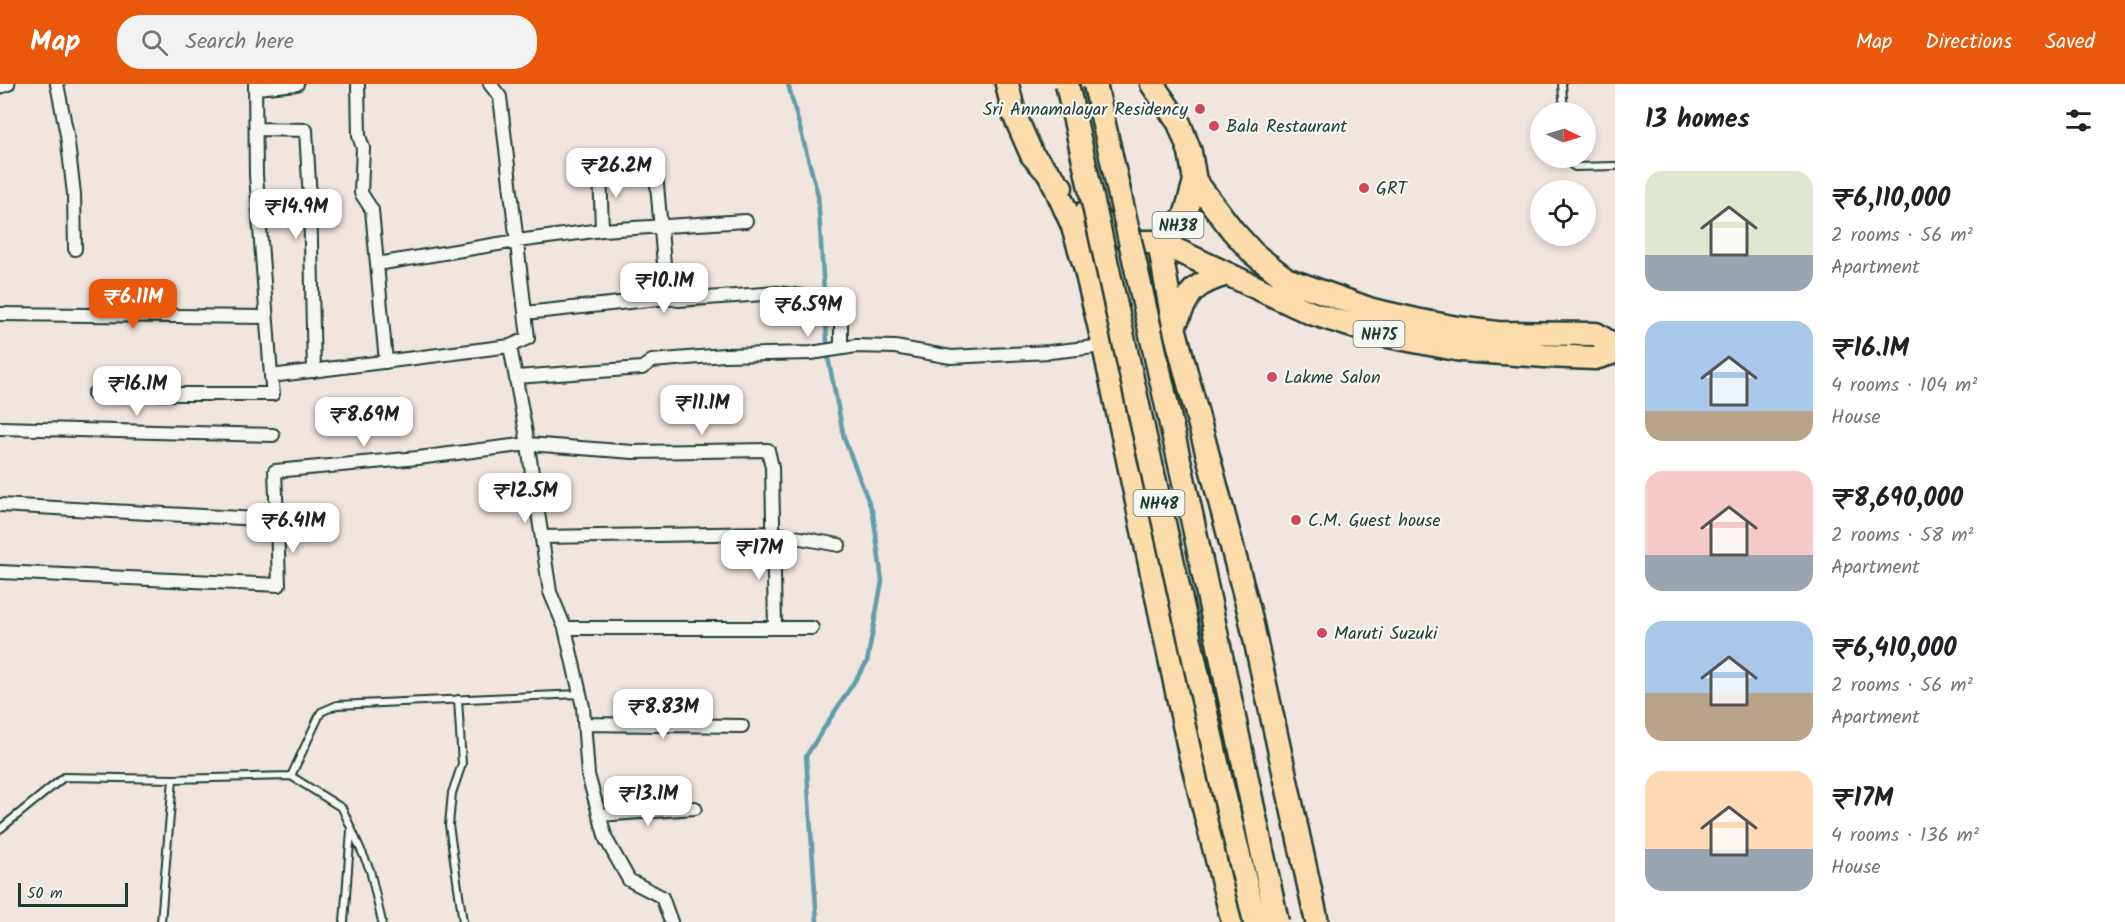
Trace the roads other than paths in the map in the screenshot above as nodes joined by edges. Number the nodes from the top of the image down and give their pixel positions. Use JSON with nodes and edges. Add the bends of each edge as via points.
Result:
{"nodes":[{"id":1,"x":8,"y":84,"type":"edge"},
{"id":2,"x":57,"y":84,"type":"edge"},
{"id":3,"x":297,"y":84,"type":"edge"},
{"id":4,"x":358,"y":84,"type":"edge"},
{"id":5,"x":490,"y":84,"type":"edge"},
{"id":6,"x":1007,"y":84,"type":"edge"},
{"id":7,"x":1067,"y":84,"type":"edge"},
{"id":8,"x":1095,"y":84,"type":"edge"},
{"id":9,"x":1152,"y":84,"type":"edge"},
{"id":10,"x":1562,"y":84,"type":"edge"},
{"id":11,"x":256,"y":86,"type":"edge"},
{"id":12,"x":0,"y":87,"type":"edge"},
{"id":13,"x":1563,"y":102,"type":"edge"},
{"id":14,"x":255,"y":129,"type":"junction"},
{"id":15,"x":655,"y":162,"type":"dead end"},
{"id":16,"x":1596,"y":166,"type":"edge"},
{"id":17,"x":1615,"y":166,"type":"edge"},
{"id":18,"x":600,"y":168,"type":"dead end"},
{"id":19,"x":1051,"y":177,"type":"junction"},
{"id":20,"x":1195,"y":181,"type":"junction"},
{"id":21,"x":746,"y":221,"type":"dead end"},
{"id":22,"x":662,"y":226,"type":"junction"},
{"id":23,"x":602,"y":230,"type":"junction"},
{"id":24,"x":517,"y":241,"type":"junction"},
{"id":25,"x":1159,"y":242,"type":"junction"},
{"id":26,"x":75,"y":249,"type":"dead end"},
{"id":27,"x":377,"y":264,"type":"junction"},
{"id":28,"x":1227,"y":273,"type":"junction"},
{"id":29,"x":802,"y":296,"type":"dead end"},
{"id":30,"x":667,"y":298,"type":"junction"},
{"id":31,"x":841,"y":312,"type":"dead end"},
{"id":32,"x":525,"y":313,"type":"junction"},
{"id":33,"x":0,"y":314,"type":"edge"},
{"id":34,"x":266,"y":317,"type":"junction"},
{"id":35,"x":1174,"y":327,"type":"junction"},
{"id":36,"x":510,"y":346,"type":"junction"},
{"id":37,"x":1104,"y":346,"type":"junction"},
{"id":38,"x":1615,"y":346,"type":"edge"},
{"id":39,"x":841,"y":348,"type":"junction"},
{"id":40,"x":1615,"y":352,"type":"edge"},
{"id":41,"x":386,"y":362,"type":"junction"},
{"id":42,"x":314,"y":371,"type":"junction"},
{"id":43,"x":271,"y":376,"type":"junction"},
{"id":44,"x":516,"y":377,"type":"junction"},
{"id":45,"x":94,"y":394,"type":"dead end"},
{"id":46,"x":0,"y":428,"type":"edge"},
{"id":47,"x":273,"y":435,"type":"dead end"},
{"id":48,"x":528,"y":444,"type":"junction"},
{"id":49,"x":0,"y":505,"type":"edge"},
{"id":50,"x":277,"y":520,"type":"junction"},
{"id":51,"x":773,"y":533,"type":"junction"},
{"id":52,"x":542,"y":537,"type":"junction"},
{"id":53,"x":839,"y":545,"type":"dead end"},
{"id":54,"x":0,"y":572,"type":"edge"},
{"id":55,"x":565,"y":628,"type":"junction"},
{"id":56,"x":776,"y":628,"type":"junction"},
{"id":57,"x":812,"y":628,"type":"dead end"},
{"id":58,"x":580,"y":694,"type":"junction"},
{"id":59,"x":458,"y":699,"type":"junction"},
{"id":60,"x":584,"y":724,"type":"junction"},
{"id":61,"x":741,"y":726,"type":"dead end"},
{"id":62,"x":291,"y":776,"type":"junction"},
{"id":63,"x":173,"y":779,"type":"junction"},
{"id":64,"x":695,"y":808,"type":"dead end"},
{"id":65,"x":599,"y":816,"type":"junction"},
{"id":66,"x":351,"y":826,"type":"junction"},
{"id":67,"x":0,"y":829,"type":"edge"},
{"id":68,"x":161,"y":922,"type":"edge"},
{"id":69,"x":344,"y":922,"type":"edge"},
{"id":70,"x":382,"y":922,"type":"edge"},
{"id":71,"x":463,"y":922,"type":"edge"},
{"id":72,"x":671,"y":922,"type":"edge"},
{"id":73,"x":1233,"y":922,"type":"edge"},
{"id":74,"x":1255,"y":922,"type":"edge"},
{"id":75,"x":1277,"y":922,"type":"edge"},
{"id":76,"x":1317,"y":922,"type":"edge"}],
"edges":[{"from":1,"to":12,"type":"street"},
{"from":2,"to":26,"type":"street","via":[[74,194]]},
{"from":3,"to":11,"type":"street"},
{"from":4,"to":27,"type":"street","via":[[359,136],[363,148],[361,193],[372,210]]},
{"from":5,"to":24,"type":"street","via":[[500,96]]},
{"from":6,"to":19,"type":"highway","number":"NH38","via":[[1014,114],[1032,155]]},
{"from":7,"to":74,"type":"highway","number":"NH48","bridge":true},
{"from":8,"to":75,"type":"highway","number":"NH48","bridge":true},
{"from":9,"to":20,"type":"highway","number":"NH38","via":[[1179,123]]},
{"from":10,"to":13,"type":"lane"},
{"from":11,"to":14,"type":"street"},
{"from":14,"to":34,"type":"street"},
{"from":14,"to":42,"type":"street","via":[[306,130]]},
{"from":15,"to":22,"type":"street"},
{"from":16,"to":17,"type":"lane"},
{"from":18,"to":23,"type":"street"},
{"from":19,"to":25,"type":"highway","number":"NH38","via":[[1118,234],[1140,242]]},
{"from":19,"to":37,"type":"highway","via":[[1072,224]]},
{"from":20,"to":25,"type":"highway","number":"NH38","via":[[1175,230]]},
{"from":20,"to":38,"type":"highway","number":"NH75","via":[[1254,254],[1286,279],[1372,310],[1416,320],[1497,333],[1596,334]]},
{"from":21,"to":22,"type":"street"},
{"from":22,"to":23,"type":"street"},
{"from":22,"to":30,"type":"street"},
{"from":23,"to":24,"type":"street"},
{"from":24,"to":27,"type":"street"},
{"from":24,"to":32,"type":"street"},
{"from":25,"to":28,"type":"highway","number":"NH75"},
{"from":25,"to":35,"type":"highway"},
{"from":27,"to":41,"type":"street"},
{"from":28,"to":35,"type":"highway","via":[[1194,288]]},
{"from":28,"to":40,"type":"highway","number":"NH75","via":[[1311,313],[1378,334],[1461,350],[1595,358]]},
{"from":29,"to":30,"type":"street","via":[[777,293]]},
{"from":30,"to":32,"type":"street"},
{"from":31,"to":39,"type":"street"},
{"from":32,"to":36,"type":"street","via":[[528,338]]},
{"from":33,"to":34,"type":"street"},
{"from":34,"to":43,"type":"street"},
{"from":35,"to":76,"type":"highway","via":[[1249,611]]},
{"from":36,"to":41,"type":"street"},
{"from":36,"to":44,"type":"street"},
{"from":37,"to":39,"type":"street","via":[[951,357],[894,347]]},
{"from":37,"to":73,"type":"highway","via":[[1190,753]]},
{"from":39,"to":44,"type":"street","via":[[652,361],[642,368]]},
{"from":41,"to":42,"type":"street"},
{"from":42,"to":43,"type":"street"},
{"from":43,"to":45,"type":"street","via":[[273,394]]},
{"from":44,"to":48,"type":"street"},
{"from":46,"to":47,"type":"street"},
{"from":48,"to":50,"type":"street","via":[[275,471]]},
{"from":48,"to":51,"type":"street","via":[[633,452],[768,450]]},
{"from":48,"to":52,"type":"street"},
{"from":49,"to":50,"type":"street"},
{"from":50,"to":54,"type":"street","via":[[279,585]]},
{"from":51,"to":52,"type":"street"},
{"from":51,"to":53,"type":"street"},
{"from":51,"to":56,"type":"street"},
{"from":52,"to":55,"type":"street","via":[[550,592]]},
{"from":55,"to":56,"type":"street"},
{"from":55,"to":58,"type":"street"},
{"from":56,"to":57,"type":"street"},
{"from":58,"to":59,"type":"lane"},
{"from":58,"to":60,"type":"street"},
{"from":59,"to":62,"type":"lane","via":[[337,705],[321,712]]},
{"from":59,"to":71,"type":"lane","via":[[462,764],[452,793],[449,825]]},
{"from":60,"to":61,"type":"street"},
{"from":60,"to":65,"type":"street","via":[[588,775]]},
{"from":62,"to":63,"type":"lane"},
{"from":62,"to":66,"type":"lane","via":[[342,808]]},
{"from":63,"to":67,"type":"lane","via":[[64,777]]},
{"from":63,"to":68,"type":"lane"},
{"from":64,"to":65,"type":"street"},
{"from":65,"to":72,"type":"street","via":[[606,839],[629,880],[662,897]]},
{"from":66,"to":69,"type":"lane"},
{"from":66,"to":70,"type":"lane","via":[[370,870]]}]}
